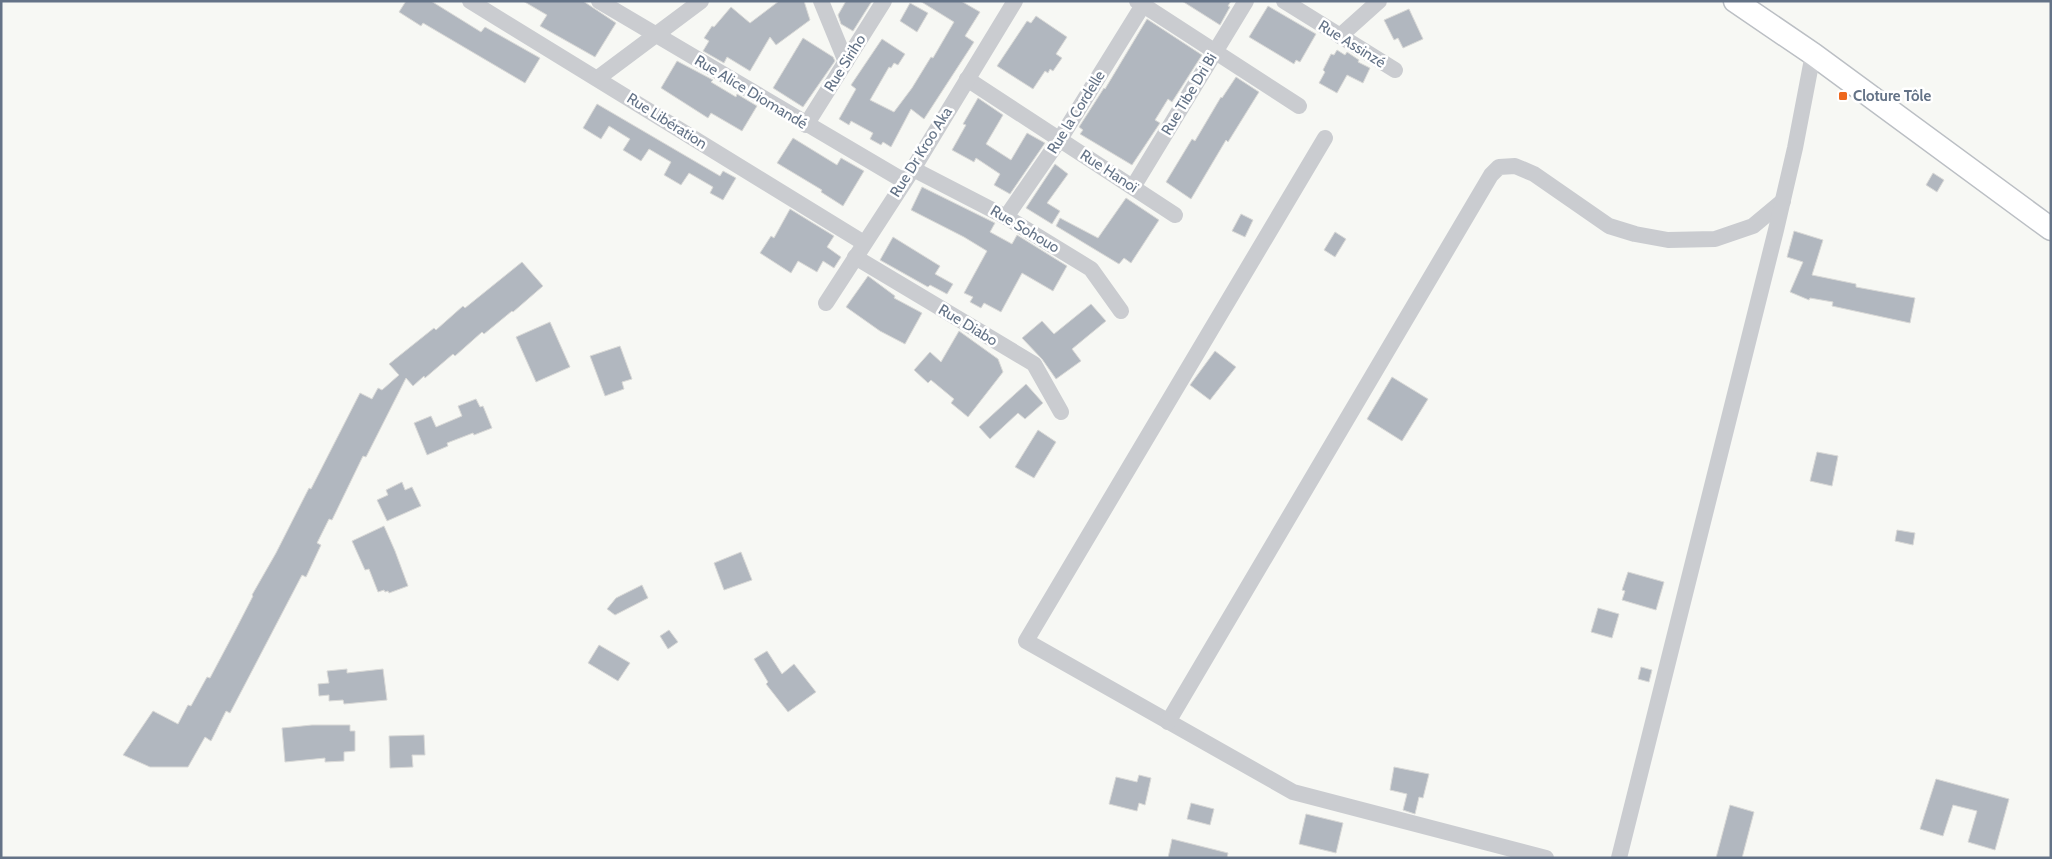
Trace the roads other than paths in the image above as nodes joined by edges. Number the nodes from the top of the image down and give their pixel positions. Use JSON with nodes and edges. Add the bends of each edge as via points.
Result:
{"nodes":[{"id":1,"x":470,"y":1,"type":"edge"},
{"id":2,"x":599,"y":1,"type":"edge"},
{"id":3,"x":701,"y":1,"type":"edge"},
{"id":4,"x":821,"y":1,"type":"edge"},
{"id":5,"x":884,"y":1,"type":"edge"},
{"id":6,"x":1015,"y":1,"type":"edge"},
{"id":7,"x":1246,"y":1,"type":"edge"},
{"id":8,"x":1284,"y":1,"type":"edge"},
{"id":9,"x":1380,"y":1,"type":"edge"},
{"id":10,"x":1736,"y":1,"type":"edge"},
{"id":11,"x":1140,"y":3,"type":"edge"},
{"id":12,"x":654,"y":36,"type":"junction"},
{"id":13,"x":1340,"y":36,"type":"junction"},
{"id":14,"x":1215,"y":52,"type":"junction"},
{"id":15,"x":1813,"y":54,"type":"junction"},
{"id":16,"x":846,"y":62,"type":"junction"},
{"id":17,"x":1395,"y":70,"type":"dead end"},
{"id":18,"x":598,"y":78,"type":"junction"},
{"id":19,"x":967,"y":79,"type":"junction"},
{"id":20,"x":1299,"y":106,"type":"dead end"},
{"id":21,"x":806,"y":125,"type":"junction"},
{"id":22,"x":1326,"y":138,"type":"dead end"},
{"id":23,"x":1060,"y":139,"type":"junction"},
{"id":24,"x":908,"y":175,"type":"junction"},
{"id":25,"x":1133,"y":187,"type":"junction"},
{"id":26,"x":1783,"y":201,"type":"junction"},
{"id":27,"x":1175,"y":215,"type":"dead end"},
{"id":28,"x":1006,"y":216,"type":"junction"},
{"id":29,"x":2051,"y":229,"type":"edge"},
{"id":30,"x":864,"y":243,"type":"junction"},
{"id":31,"x":855,"y":257,"type":"junction"},
{"id":32,"x":826,"y":302,"type":"dead end"},
{"id":33,"x":1121,"y":311,"type":"dead end"},
{"id":34,"x":1061,"y":412,"type":"dead end"},
{"id":35,"x":1168,"y":722,"type":"junction"},
{"id":36,"x":1546,"y":858,"type":"edge"},
{"id":37,"x":1618,"y":858,"type":"edge"}],
"edges":[{"from":1,"to":18,"type":"street","name":"Rue Libération"},
{"from":2,"to":12,"type":"street","name":"Rue Alice Diomandé"},
{"from":3,"to":12,"type":"street"},
{"from":4,"to":16,"type":"street"},
{"from":5,"to":16,"type":"street","name":"Rue Siriho"},
{"from":6,"to":19,"type":"street","name":"Rue Dr Kroo Aka"},
{"from":7,"to":14,"type":"street","name":"Rue Tibe Dri Bi"},
{"from":8,"to":13,"type":"street","name":"Rue Assinzé"},
{"from":9,"to":13,"type":"street"},
{"from":10,"to":15,"type":"street"},
{"from":11,"to":14,"type":"street"},
{"from":11,"to":23,"type":"street","name":"Rue la Cordelle"},
{"from":12,"to":18,"type":"street"},
{"from":12,"to":21,"type":"street","name":"Rue Alice Diomandé"},
{"from":13,"to":17,"type":"street","name":"Rue Assinzé"},
{"from":14,"to":20,"type":"street"},
{"from":14,"to":25,"type":"street","name":"Rue Tibe Dri Bi"},
{"from":15,"to":26,"type":"street"},
{"from":15,"to":29,"type":"street"},
{"from":16,"to":21,"type":"street","name":"Rue Siriho"},
{"from":18,"to":30,"type":"street","name":"Rue Libération"},
{"from":19,"to":23,"type":"street","name":"Rue Hanoï"},
{"from":19,"to":24,"type":"street","name":"Rue Dr Kroo Aka"},
{"from":21,"to":24,"type":"street","name":"Rue Alice Diomandé"},
{"from":22,"to":35,"type":"street","via":[[1026,641]]},
{"from":23,"to":25,"type":"street","name":"Rue Hanoï"},
{"from":23,"to":28,"type":"street","name":"Rue la Cordelle"},
{"from":24,"to":28,"type":"street","name":"Rue Sohouo"},
{"from":24,"to":30,"type":"street","name":"Rue Dr Kroo Aka"},
{"from":25,"to":27,"type":"street","name":"Rue Hanoï"},
{"from":26,"to":35,"type":"street","via":[[1753,226],[1715,240],[1668,240],[1609,226],[1534,174],[1515,166],[1499,167],[1490,175]]},
{"from":26,"to":37,"type":"street"},
{"from":28,"to":33,"type":"street","name":"Rue Sohouo","via":[[1091,269]]},
{"from":30,"to":31,"type":"street","name":"Rue Dr Kroo Aka"},
{"from":31,"to":32,"type":"street","name":"Rue Dr Kroo Aka"},
{"from":31,"to":34,"type":"street","name":"Rue Diabo","via":[[1034,364]]},
{"from":35,"to":36,"type":"street","via":[[1293,792]]}]}
